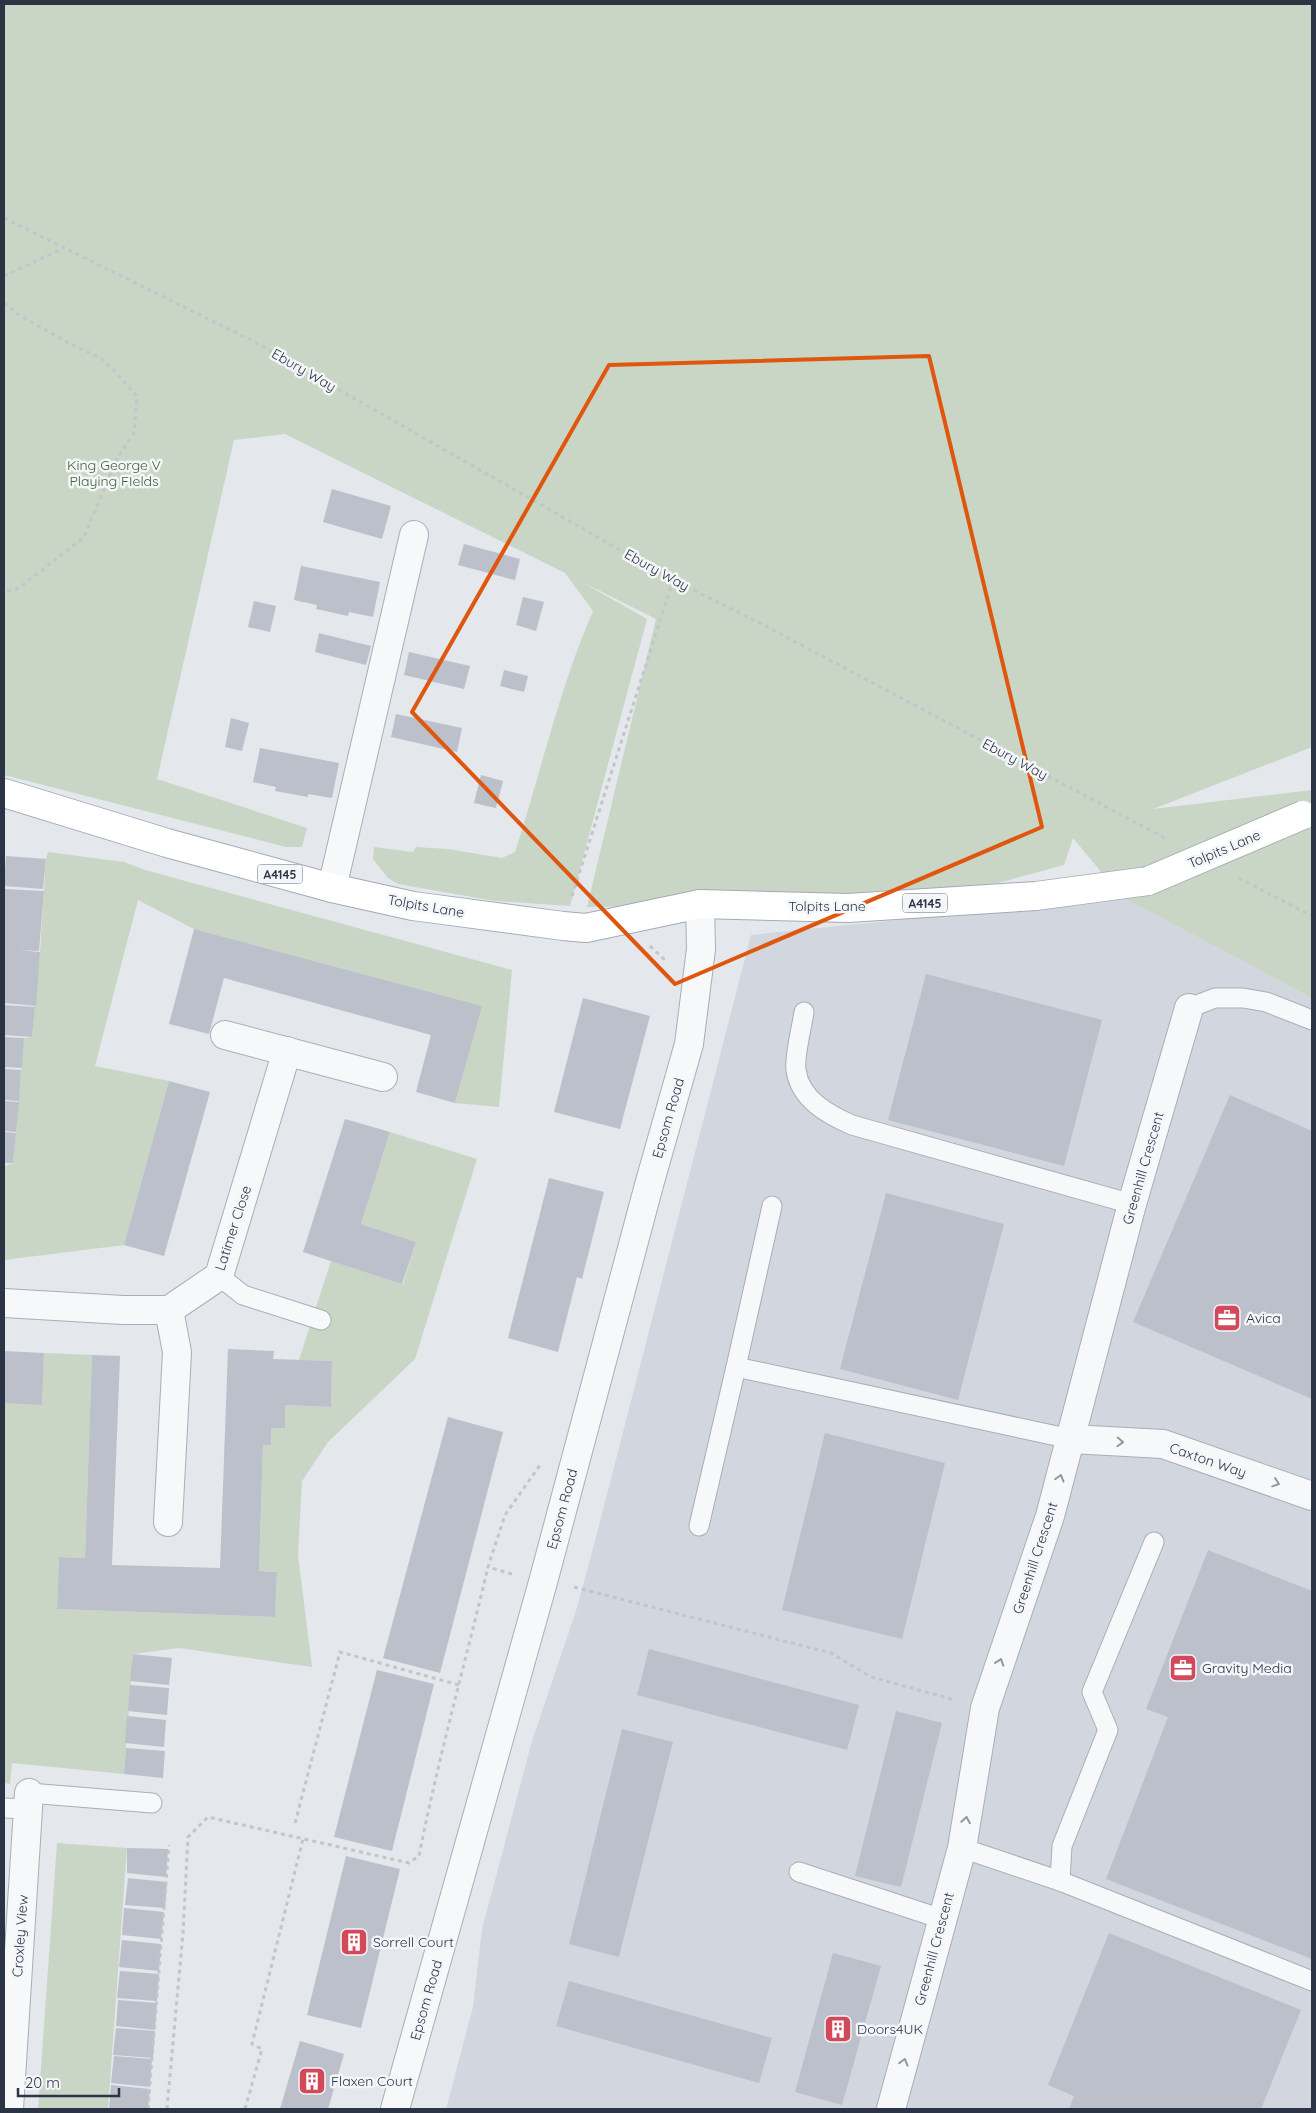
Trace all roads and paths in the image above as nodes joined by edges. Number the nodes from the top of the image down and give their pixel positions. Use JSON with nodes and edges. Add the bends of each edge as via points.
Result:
{"nodes":[{"id":1,"x":4,"y":218,"type":"edge"},
{"id":2,"x":64,"y":248,"type":"junction"},
{"id":3,"x":4,"y":276,"type":"edge"},
{"id":4,"x":4,"y":304,"type":"edge"},
{"id":5,"x":414,"y":535,"type":"dead end"},
{"id":6,"x":673,"y":580,"type":"junction"},
{"id":7,"x":4,"y":592,"type":"edge"},
{"id":8,"x":4,"y":793,"type":"edge"},
{"id":9,"x":1308,"y":813,"type":"edge"},
{"id":10,"x":1171,"y":842,"type":"dead end"},
{"id":11,"x":1233,"y":874,"type":"dead end"},
{"id":12,"x":332,"y":888,"type":"junction"},
{"id":13,"x":569,"y":904,"type":"dead end"},
{"id":14,"x":700,"y":904,"type":"junction"},
{"id":15,"x":1312,"y":916,"type":"edge"},
{"id":16,"x":641,"y":944,"type":"dead end"},
{"id":17,"x":668,"y":964,"type":"dead end"},
{"id":18,"x":1188,"y":1008,"type":"joint"},
{"id":19,"x":804,"y":1012,"type":"dead end"},
{"id":20,"x":1312,"y":1020,"type":"edge"},
{"id":21,"x":225,"y":1035,"type":"dead end"},
{"id":22,"x":287,"y":1051,"type":"junction"},
{"id":23,"x":383,"y":1076,"type":"dead end"},
{"id":24,"x":1132,"y":1204,"type":"junction"},
{"id":25,"x":772,"y":1206,"type":"dead end"},
{"id":26,"x":219,"y":1276,"type":"junction"},
{"id":27,"x":4,"y":1303,"type":"edge"},
{"id":28,"x":169,"y":1310,"type":"junction"},
{"id":29,"x":321,"y":1320,"type":"dead end"},
{"id":30,"x":736,"y":1367,"type":"junction"},
{"id":31,"x":1071,"y":1440,"type":"junction"},
{"id":32,"x":541,"y":1464,"type":"dead end"},
{"id":33,"x":1312,"y":1496,"type":"edge"},
{"id":34,"x":168,"y":1522,"type":"dead end"},
{"id":35,"x":699,"y":1526,"type":"dead end"},
{"id":36,"x":1154,"y":1542,"type":"dead end"},
{"id":37,"x":488,"y":1567,"type":"junction"},
{"id":38,"x":543,"y":1582,"type":"junction"},
{"id":39,"x":459,"y":1685,"type":"junction"},
{"id":40,"x":985,"y":1708,"type":"junction"},
{"id":41,"x":20,"y":1803,"type":"edge"},
{"id":42,"x":152,"y":1803,"type":"dead end"},
{"id":43,"x":295,"y":1823,"type":"dead end"},
{"id":44,"x":303,"y":1839,"type":"junction"},
{"id":45,"x":169,"y":1845,"type":"dead end"},
{"id":46,"x":962,"y":1848,"type":"junction"},
{"id":47,"x":799,"y":1872,"type":"dead end"},
{"id":48,"x":1060,"y":1880,"type":"junction"},
{"id":49,"x":942,"y":1919,"type":"junction"},
{"id":50,"x":1312,"y":1982,"type":"edge"},
{"id":51,"x":9,"y":2109,"type":"edge"},
{"id":52,"x":148,"y":2109,"type":"edge"},
{"id":53,"x":167,"y":2109,"type":"edge"},
{"id":54,"x":245,"y":2109,"type":"edge"},
{"id":55,"x":395,"y":2109,"type":"edge"},
{"id":56,"x":891,"y":2109,"type":"edge"}],
"edges":[{"from":1,"to":2,"type":"path","name":"Ebury Way"},
{"from":2,"to":3,"type":"path"},
{"from":2,"to":6,"type":"path","name":"Ebury Way","via":[[257,343]]},
{"from":4,"to":7,"type":"path","via":[[104,360],[137,396],[134,433],[116,458],[84,537],[19,588]]},
{"from":5,"to":12,"type":"street"},
{"from":6,"to":10,"type":"path","name":"Ebury Way"},
{"from":6,"to":13,"type":"path"},
{"from":8,"to":12,"type":"main road","name":"Tolpits Lane","number":"A4145","via":[[167,843]]},
{"from":9,"to":14,"type":"main road","name":"Tolpits Lane","number":"A4145","bridge":true,"via":[[1148,880],[1036,896],[848,908]]},
{"from":11,"to":15,"type":"path"},
{"from":12,"to":14,"type":"main road","name":"Tolpits Lane","number":"A4145","via":[[413,906],[586,928]]},
{"from":14,"to":38,"type":"street","name":"Epsom Road","via":[[701,949],[689,1044]]},
{"from":16,"to":17,"type":"path","via":[[650,946]]},
{"from":18,"to":20,"type":"lane","via":[[1215,998],[1243,998],[1266,1002]]},
{"from":18,"to":24,"type":"street","name":"Greenhill Crescent"},
{"from":19,"to":24,"type":"lane","via":[[796,1068],[801,1087],[815,1104],[834,1117],[852,1125]]},
{"from":21,"to":22,"type":"street"},
{"from":22,"to":23,"type":"street"},
{"from":22,"to":26,"type":"street","name":"Latimer Close"},
{"from":24,"to":31,"type":"street","name":"Greenhill Crescent"},
{"from":25,"to":30,"type":"lane"},
{"from":26,"to":28,"type":"street","name":"Latimer Close"},
{"from":26,"to":29,"type":"lane","via":[[243,1296]]},
{"from":27,"to":28,"type":"street"},
{"from":28,"to":34,"type":"street","via":[[177,1352]]},
{"from":30,"to":31,"type":"lane"},
{"from":30,"to":35,"type":"lane"},
{"from":31,"to":33,"type":"street","name":"Caxton Way","one_way":true,"via":[[1163,1444]]},
{"from":40,"to":31,"type":"street","name":"Greenhill Crescent","one_way":true,"via":[[1050,1516]]},
{"from":32,"to":37,"type":"path","via":[[505,1516]]},
{"from":36,"to":48,"type":"lane","via":[[1092,1692],[1108,1730],[1062,1846]]},
{"from":37,"to":38,"type":"path"},
{"from":37,"to":39,"type":"path"},
{"from":38,"to":40,"type":"path","via":[[831,1653],[871,1677]]},
{"from":38,"to":55,"type":"street","name":"Epsom Road"},
{"from":39,"to":43,"type":"path","via":[[340,1652]]},
{"from":39,"to":44,"type":"path","via":[[419,1856],[409,1863]]},
{"from":46,"to":40,"type":"street","name":"Greenhill Crescent","one_way":true},
{"from":41,"to":42,"type":"lane"},
{"from":41,"to":51,"type":"street","name":"Croxley View"},
{"from":44,"to":53,"type":"path","via":[[208,1817],[188,1837]]},
{"from":44,"to":54,"type":"path","via":[[252,2044],[262,2050]]},
{"from":45,"to":52,"type":"path"},
{"from":46,"to":48,"type":"lane"},
{"from":46,"to":49,"type":"street","name":"Greenhill Crescent"},
{"from":47,"to":49,"type":"lane"},
{"from":48,"to":50,"type":"lane"},
{"from":56,"to":49,"type":"street","name":"Greenhill Crescent","one_way":true}]}
